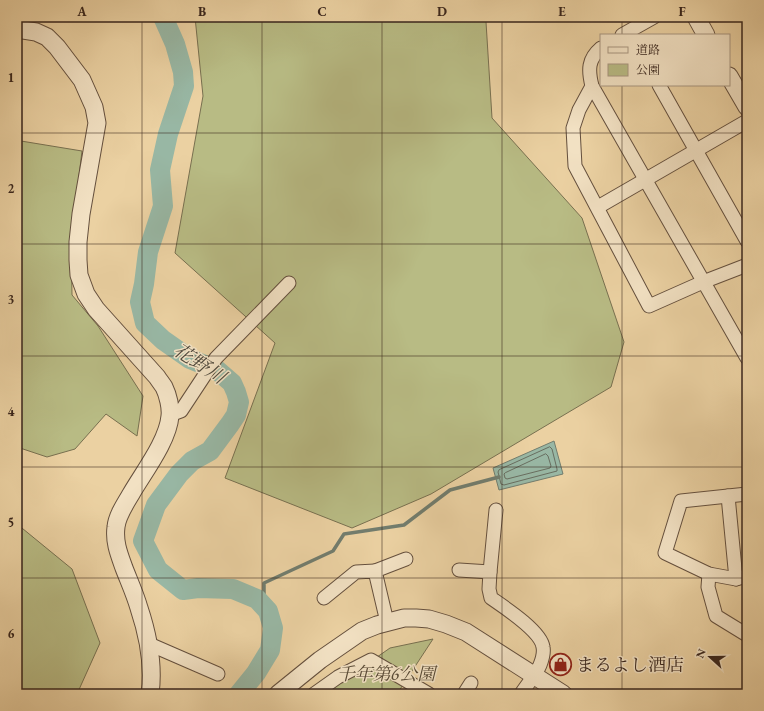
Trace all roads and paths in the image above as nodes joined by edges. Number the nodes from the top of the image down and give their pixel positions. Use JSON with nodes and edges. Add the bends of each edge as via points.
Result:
{"nodes":[{"id":1,"x":654,"y":17,"type":"edge"},
{"id":2,"x":696,"y":17,"type":"edge"},
{"id":3,"x":17,"y":29,"type":"edge"},
{"id":4,"x":627,"y":34,"type":"edge"},
{"id":5,"x":705,"y":34,"type":"edge"},
{"id":6,"x":600,"y":49,"type":"edge"},
{"id":7,"x":730,"y":78,"type":"edge"},
{"id":8,"x":592,"y":86,"type":"junction"},
{"id":9,"x":660,"y":86,"type":"edge"},
{"id":10,"x":747,"y":107,"type":"edge"},
{"id":11,"x":747,"y":122,"type":"edge"},
{"id":12,"x":696,"y":151,"type":"junction"},
{"id":13,"x":645,"y":180,"type":"junction"},
{"id":14,"x":598,"y":207,"type":"junction"},
{"id":15,"x":747,"y":241,"type":"edge"},
{"id":16,"x":747,"y":265,"type":"edge"},
{"id":17,"x":703,"y":282,"type":"junction"},
{"id":18,"x":289,"y":283,"type":"dead end"},
{"id":19,"x":747,"y":334,"type":"edge"},
{"id":20,"x":734,"y":335,"type":"junction"},
{"id":21,"x":747,"y":358,"type":"edge"},
{"id":22,"x":170,"y":415,"type":"junction"},
{"id":23,"x":747,"y":494,"type":"edge"},
{"id":24,"x":728,"y":496,"type":"junction"},
{"id":25,"x":496,"y":510,"type":"dead end"},
{"id":26,"x":406,"y":559,"type":"dead end"},
{"id":27,"x":459,"y":570,"type":"dead end"},
{"id":28,"x":375,"y":571,"type":"junction"},
{"id":29,"x":490,"y":572,"type":"junction"},
{"id":30,"x":709,"y":574,"type":"junction"},
{"id":31,"x":741,"y":577,"type":"edge"},
{"id":32,"x":324,"y":598,"type":"dead end"},
{"id":33,"x":387,"y":622,"type":"junction"},
{"id":34,"x":747,"y":635,"type":"edge"},
{"id":35,"x":149,"y":644,"type":"junction"},
{"id":36,"x":218,"y":674,"type":"dead end"},
{"id":37,"x":534,"y":675,"type":"junction"},
{"id":38,"x":471,"y":683,"type":"dead end"},
{"id":39,"x":150,"y":694,"type":"edge"},
{"id":40,"x":278,"y":694,"type":"edge"},
{"id":41,"x":314,"y":694,"type":"edge"},
{"id":42,"x":429,"y":694,"type":"edge"},
{"id":43,"x":464,"y":694,"type":"edge"},
{"id":44,"x":521,"y":694,"type":"edge"},
{"id":45,"x":562,"y":694,"type":"edge"}],
"edges":[{"from":1,"to":4,"type":"street"},
{"from":2,"to":5,"type":"street"},
{"from":3,"to":22,"type":"street","via":[[36,32],[57,47],[82,80],[94,107],[97,123],[81,214],[78,242],[79,275],[86,294],[96,309],[164,387]]},
{"from":6,"to":8,"type":"street","via":[[590,63]]},
{"from":7,"to":10,"type":"street"},
{"from":8,"to":13,"type":"street"},
{"from":8,"to":14,"type":"street","via":[[578,110],[572,128],[576,166]]},
{"from":9,"to":12,"type":"street"},
{"from":11,"to":12,"type":"street"},
{"from":12,"to":13,"type":"street"},
{"from":12,"to":15,"type":"street"},
{"from":13,"to":14,"type":"street"},
{"from":13,"to":17,"type":"street"},
{"from":14,"to":17,"type":"street","via":[[649,306]]},
{"from":16,"to":17,"type":"street"},
{"from":17,"to":20,"type":"street"},
{"from":18,"to":22,"type":"street","via":[[216,358],[181,411]]},
{"from":19,"to":20,"type":"street"},
{"from":20,"to":21,"type":"street"},
{"from":22,"to":35,"type":"street","via":[[168,430],[126,501],[116,526],[117,548]]},
{"from":23,"to":24,"type":"street"},
{"from":24,"to":30,"type":"street","via":[[681,501],[665,553]]},
{"from":24,"to":31,"type":"street"},
{"from":25,"to":29,"type":"street"},
{"from":26,"to":28,"type":"street"},
{"from":27,"to":29,"type":"street"},
{"from":28,"to":32,"type":"street","via":[[356,572]]},
{"from":28,"to":33,"type":"street"},
{"from":29,"to":37,"type":"street","via":[[491,598],[536,633],[543,646],[540,666]]},
{"from":30,"to":31,"type":"street"},
{"from":30,"to":34,"type":"street","via":[[708,587],[716,616]]},
{"from":33,"to":37,"type":"street","via":[[416,618],[446,624],[466,632]]},
{"from":33,"to":40,"type":"street","via":[[362,631]]},
{"from":35,"to":36,"type":"street"},
{"from":35,"to":39,"type":"street","via":[[152,678]]},
{"from":37,"to":44,"type":"street"},
{"from":37,"to":45,"type":"street"},
{"from":38,"to":43,"type":"street"},
{"from":41,"to":42,"type":"street","via":[[338,677],[371,660]]}]}
